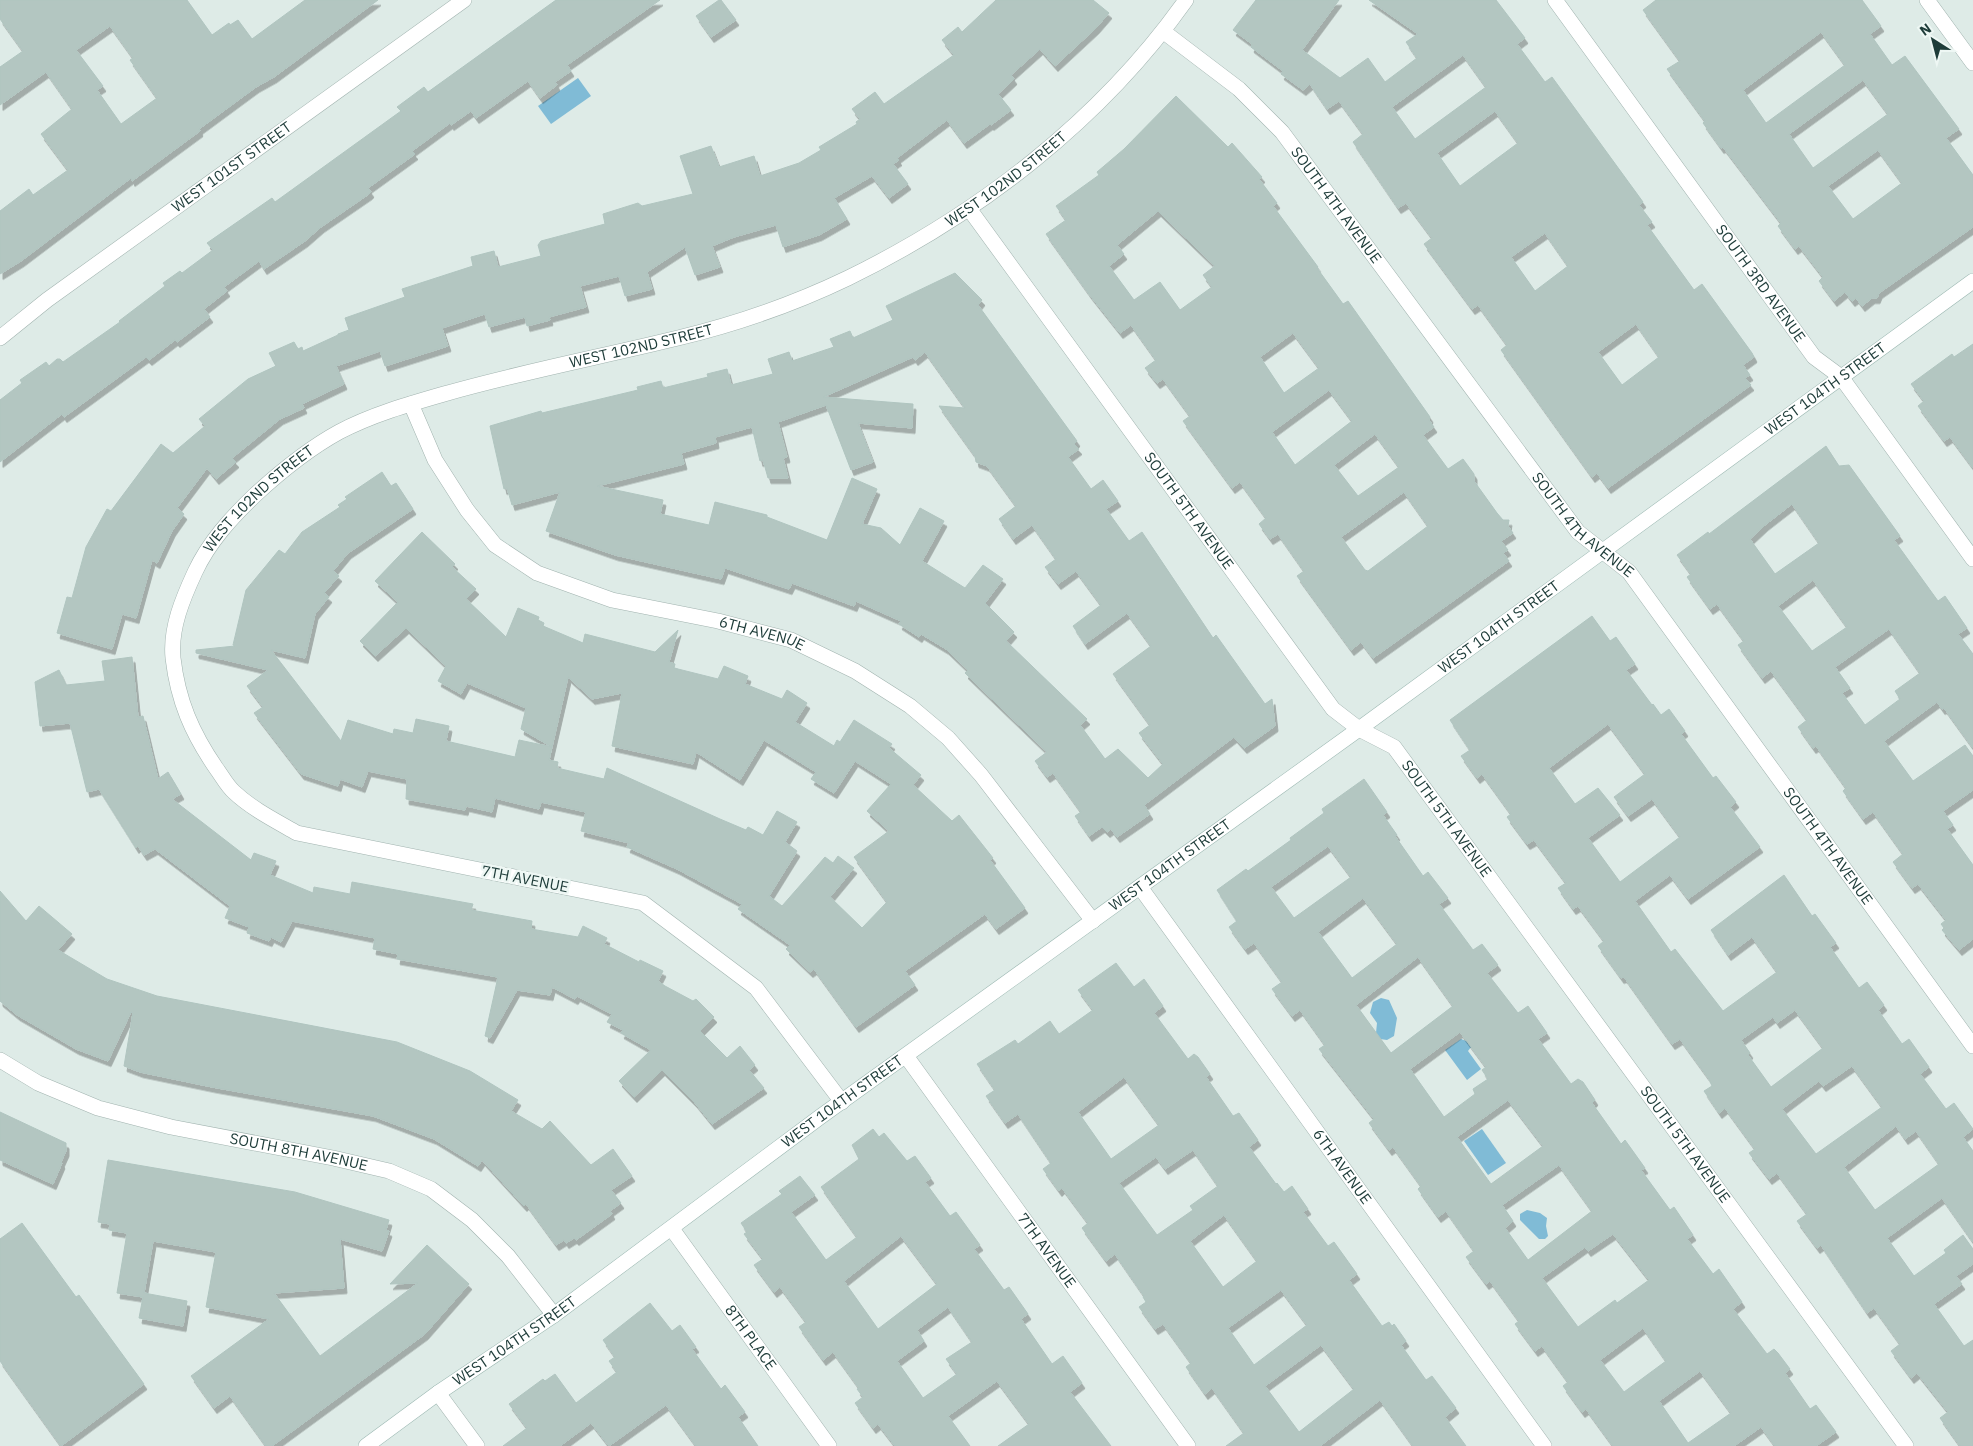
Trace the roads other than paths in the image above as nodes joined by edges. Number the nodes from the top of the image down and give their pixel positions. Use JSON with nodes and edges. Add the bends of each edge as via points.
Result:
{"nodes":[{"id":1,"x":464,"y":0,"type":"edge"},
{"id":2,"x":1186,"y":0,"type":"edge"},
{"id":3,"x":1555,"y":0,"type":"edge"},
{"id":4,"x":1927,"y":0,"type":"edge"},
{"id":5,"x":1164,"y":32,"type":"junction"},
{"id":6,"x":1973,"y":63,"type":"edge"},
{"id":7,"x":970,"y":210,"type":"junction"},
{"id":8,"x":1973,"y":281,"type":"edge"},
{"id":9,"x":0,"y":338,"type":"edge"},
{"id":10,"x":1841,"y":377,"type":"junction"},
{"id":11,"x":411,"y":404,"type":"junction"},
{"id":12,"x":1603,"y":552,"type":"junction"},
{"id":13,"x":1973,"y":559,"type":"edge"},
{"id":14,"x":183,"y":710,"type":"joint"},
{"id":15,"x":1359,"y":729,"type":"junction"},
{"id":16,"x":1140,"y":887,"type":"junction"},
{"id":17,"x":1093,"y":921,"type":"junction"},
{"id":18,"x":1973,"y":1046,"type":"edge"},
{"id":19,"x":906,"y":1056,"type":"junction"},
{"id":20,"x":0,"y":1060,"type":"edge"},
{"id":21,"x":842,"y":1102,"type":"junction"},
{"id":22,"x":672,"y":1229,"type":"junction"},
{"id":23,"x":554,"y":1315,"type":"junction"},
{"id":24,"x":438,"y":1393,"type":"junction"},
{"id":25,"x":366,"y":1446,"type":"edge"},
{"id":26,"x":476,"y":1446,"type":"edge"},
{"id":27,"x":829,"y":1446,"type":"edge"},
{"id":28,"x":1188,"y":1446,"type":"edge"},
{"id":29,"x":1544,"y":1446,"type":"edge"},
{"id":30,"x":1906,"y":1446,"type":"edge"}],
"edges":[{"from":1,"to":9,"type":"street","name":"WEST 101ST STREET","via":[[47,300]]},
{"from":2,"to":5,"type":"street","name":"WEST 102ND STREET"},
{"from":3,"to":10,"type":"street","name":"SOUTH 3RD AVENUE","via":[[1814,356]]},
{"from":4,"to":6,"type":"street"},
{"from":5,"to":7,"type":"street","name":"WEST 102ND STREET","via":[[1097,103],[1028,166]]},
{"from":5,"to":12,"type":"street","name":"SOUTH 4TH AVENUE","via":[[1238,89],[1282,132],[1578,532]]},
{"from":7,"to":11,"type":"street","name":"WEST 102ND STREET","via":[[923,239],[781,307],[683,336]]},
{"from":7,"to":15,"type":"street","name":"SOUTH 5TH AVENUE","via":[[1333,709]]},
{"from":8,"to":10,"type":"street","name":"WEST 104TH STREET"},
{"from":10,"to":12,"type":"street","name":"WEST 104TH STREET"},
{"from":10,"to":13,"type":"street","name":"SOUTH 3RD AVENUE"},
{"from":11,"to":14,"type":"street","name":"WEST 102ND STREET","via":[[341,431],[312,449],[262,488],[219,532],[202,556],[176,625],[172,649]]},
{"from":11,"to":17,"type":"street","name":"6TH AVENUE","via":[[435,460],[467,510],[495,544],[537,574],[612,600],[718,621],[791,640],[855,671],[910,706],[948,738],[981,775]]},
{"from":12,"to":15,"type":"street","name":"WEST 104TH STREET"},
{"from":12,"to":18,"type":"street","name":"SOUTH 4TH AVENUE","via":[[1628,572]]},
{"from":14,"to":21,"type":"street","name":"7TH AVENUE","via":[[233,791],[297,834],[643,903],[756,988]]},
{"from":15,"to":16,"type":"street","name":"WEST 104TH STREET"},
{"from":15,"to":30,"type":"street","name":"SOUTH 5TH AVENUE","via":[[1394,747]]},
{"from":16,"to":17,"type":"street","name":"WEST 104TH STREET"},
{"from":16,"to":29,"type":"street","name":"6TH AVENUE"},
{"from":17,"to":19,"type":"street","name":"WEST 104TH STREET"},
{"from":19,"to":21,"type":"street","name":"WEST 104TH STREET"},
{"from":19,"to":28,"type":"street","name":"7TH AVENUE"},
{"from":20,"to":23,"type":"street","name":"SOUTH 8TH AVENUE","via":[[38,1083],[98,1108],[171,1127],[389,1171],[431,1189],[472,1220],[508,1256]]},
{"from":21,"to":22,"type":"street","name":"WEST 104TH STREET"},
{"from":22,"to":23,"type":"street","name":"WEST 104TH STREET"},
{"from":22,"to":27,"type":"street","name":"8TH PLACE"},
{"from":23,"to":24,"type":"street","name":"WEST 104TH STREET"},
{"from":24,"to":25,"type":"street","name":"WEST 104TH STREET"},
{"from":24,"to":26,"type":"street"}]}
